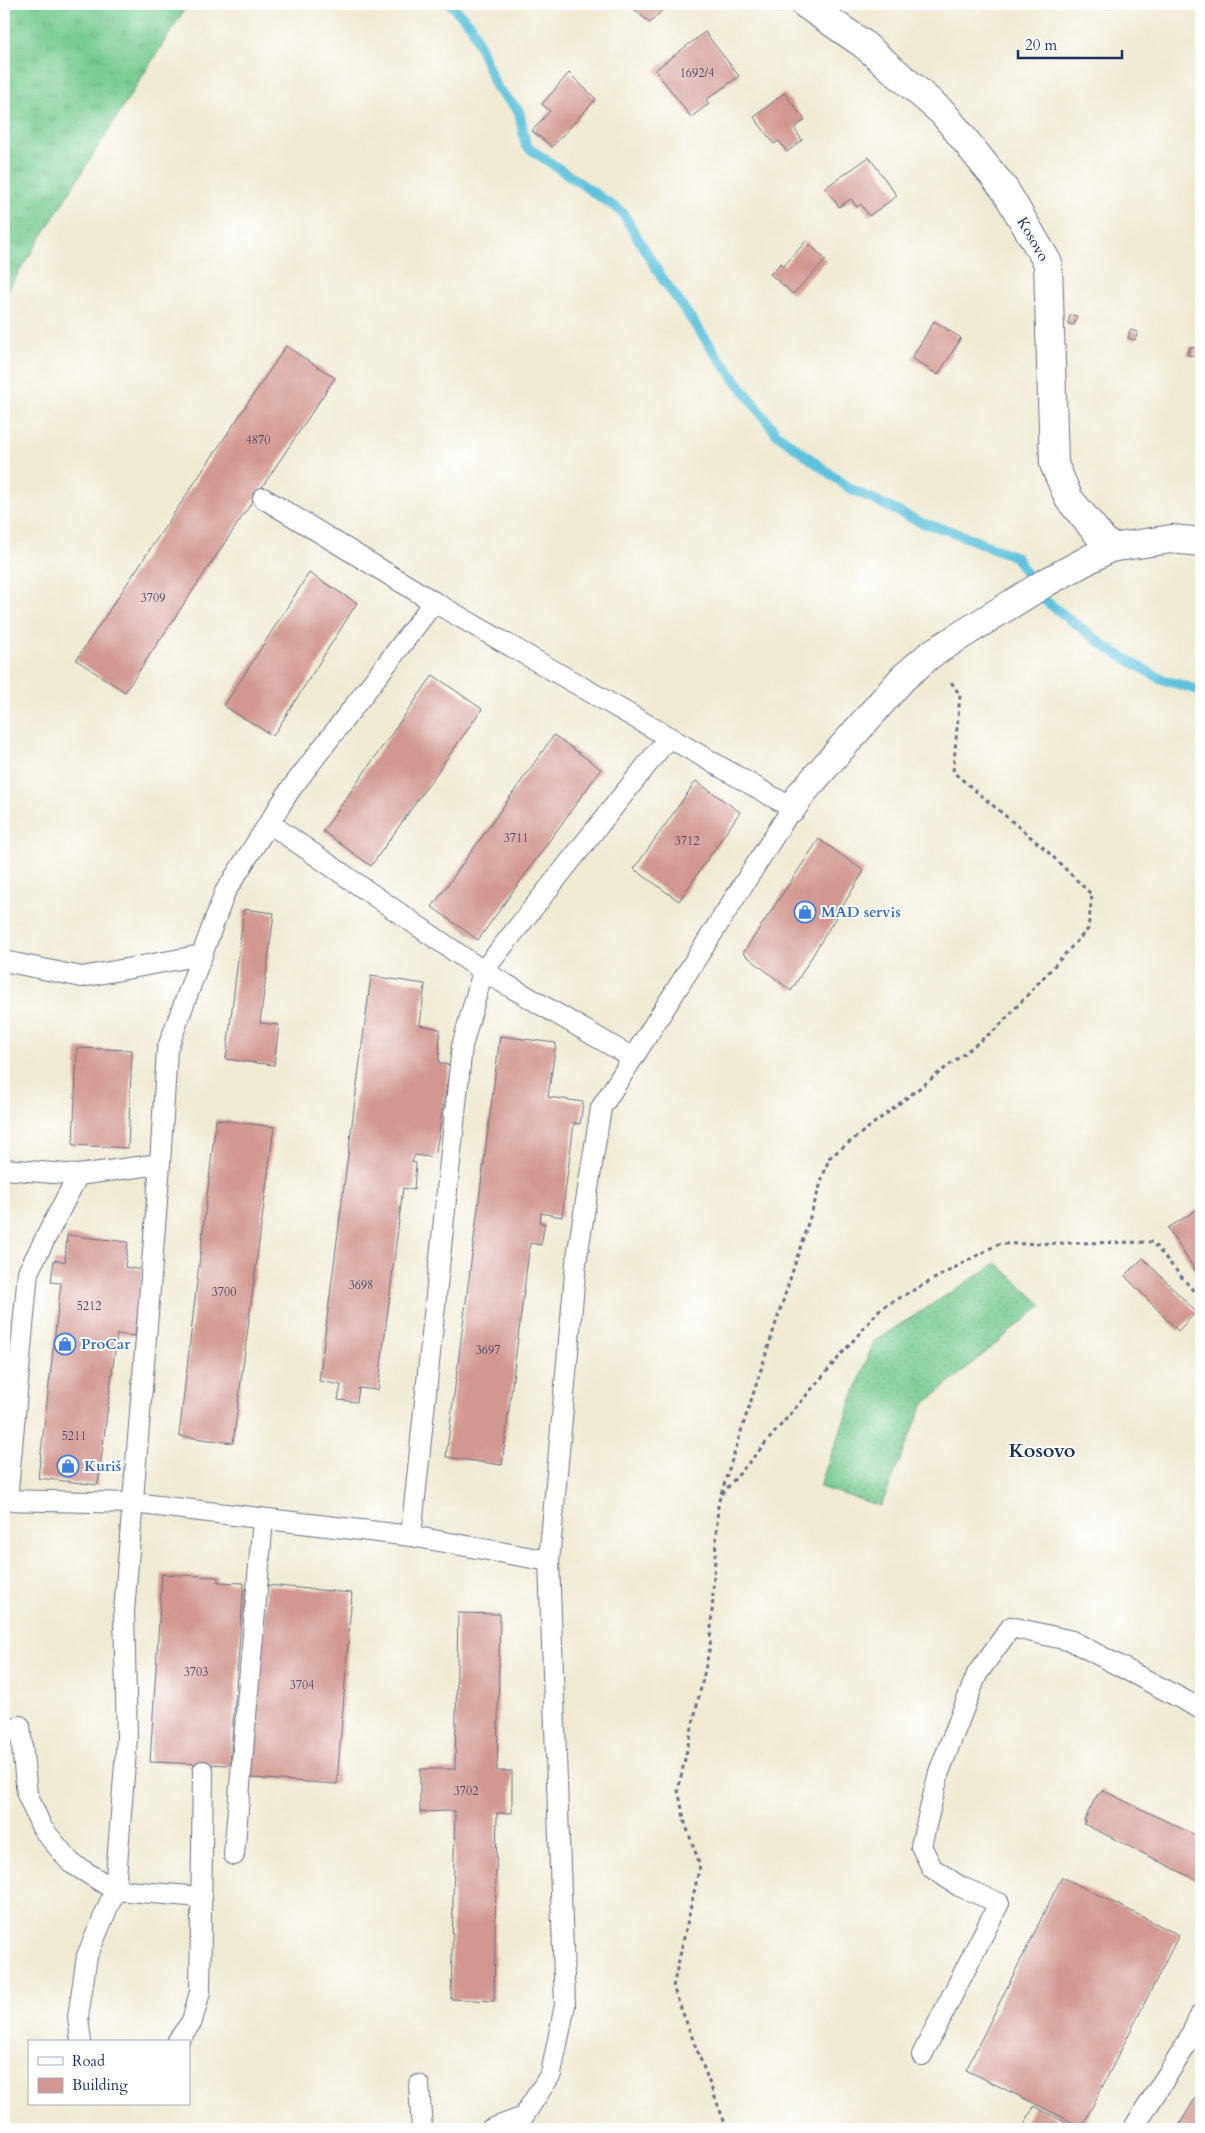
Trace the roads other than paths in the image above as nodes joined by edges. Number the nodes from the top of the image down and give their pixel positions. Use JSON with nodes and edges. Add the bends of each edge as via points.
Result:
{"nodes":[{"id":1,"x":805,"y":4,"type":"edge"},
{"id":2,"x":263,"y":498,"type":"dead end"},
{"id":3,"x":1201,"y":542,"type":"edge"},
{"id":4,"x":1110,"y":548,"type":"junction"},
{"id":5,"x":434,"y":602,"type":"junction"},
{"id":6,"x":669,"y":737,"type":"junction"},
{"id":7,"x":792,"y":808,"type":"junction"},
{"id":8,"x":269,"y":824,"type":"junction"},
{"id":9,"x":202,"y":955,"type":"junction"},
{"id":10,"x":4,"y":962,"type":"edge"},
{"id":11,"x":483,"y":971,"type":"junction"},
{"id":12,"x":633,"y":1058,"type":"junction"},
{"id":13,"x":160,"y":1164,"type":"junction"},
{"id":14,"x":4,"y":1169,"type":"edge"},
{"id":15,"x":78,"y":1175,"type":"junction"},
{"id":16,"x":6,"y":1501,"type":"edge"},
{"id":17,"x":133,"y":1503,"type":"junction"},
{"id":18,"x":263,"y":1519,"type":"junction"},
{"id":19,"x":411,"y":1536,"type":"junction"},
{"id":20,"x":549,"y":1561,"type":"junction"},
{"id":21,"x":1201,"y":1709,"type":"edge"},
{"id":22,"x":20,"y":1726,"type":"dead end"},
{"id":23,"x":203,"y":1772,"type":"dead end"},
{"id":24,"x":234,"y":1855,"type":"dead end"},
{"id":25,"x":115,"y":1890,"type":"junction"},
{"id":26,"x":202,"y":1897,"type":"junction"},
{"id":27,"x":1201,"y":2014,"type":"edge"},
{"id":28,"x":81,"y":2040,"type":"edge"},
{"id":29,"x":178,"y":2040,"type":"edge"},
{"id":30,"x":922,"y":2055,"type":"dead end"},
{"id":31,"x":419,"y":2084,"type":"dead end"},
{"id":32,"x":423,"y":2129,"type":"edge"},
{"id":33,"x":491,"y":2129,"type":"edge"},
{"id":34,"x":1133,"y":2129,"type":"edge"}],
"edges":[{"from":1,"to":4,"type":"street","name":"Kosovo","via":[[862,43],[943,113],[1005,190],[1048,264],[1054,464],[1069,499]]},
{"from":2,"to":5,"type":"lane"},
{"from":3,"to":4,"type":"street","via":[[1172,539]]},
{"from":4,"to":7,"type":"street","via":[[1045,583],[931,654],[903,678]]},
{"from":5,"to":6,"type":"lane"},
{"from":5,"to":8,"type":"lane","via":[[290,790]]},
{"from":6,"to":7,"type":"lane"},
{"from":6,"to":11,"type":"lane"},
{"from":7,"to":12,"type":"lane"},
{"from":8,"to":9,"type":"lane","via":[[225,892]]},
{"from":8,"to":11,"type":"lane"},
{"from":9,"to":10,"type":"lane","via":[[82,978]]},
{"from":9,"to":13,"type":"lane","via":[[167,1050]]},
{"from":11,"to":12,"type":"lane"},
{"from":11,"to":19,"type":"lane","via":[[462,1046]]},
{"from":12,"to":20,"type":"lane","via":[[601,1108],[576,1263]]},
{"from":13,"to":15,"type":"lane"},
{"from":13,"to":17,"type":"lane"},
{"from":14,"to":15,"type":"lane"},
{"from":15,"to":16,"type":"lane","via":[[28,1272]]},
{"from":16,"to":17,"type":"lane"},
{"from":17,"to":18,"type":"lane"},
{"from":17,"to":25,"type":"lane","via":[[124,1612],[127,1738]]},
{"from":18,"to":19,"type":"lane"},
{"from":18,"to":24,"type":"lane"},
{"from":19,"to":20,"type":"lane"},
{"from":20,"to":33,"type":"lane","via":[[565,2005],[551,2074],[523,2117]]},
{"from":21,"to":30,"type":"lane","via":[[1072,1641],[1011,1627],[976,1674],[939,1772],[920,1846],[932,1868],[959,1886],[999,1903]]},
{"from":22,"to":25,"type":"lane","via":[[27,1794],[42,1828],[71,1863]]},
{"from":23,"to":26,"type":"lane"},
{"from":25,"to":26,"type":"lane"},
{"from":25,"to":28,"type":"lane","via":[[87,1956],[78,2017]]},
{"from":26,"to":29,"type":"lane","via":[[200,1992],[192,2021]]},
{"from":27,"to":34,"type":"lane","via":[[1185,2047]]},
{"from":31,"to":32,"type":"lane"}]}
